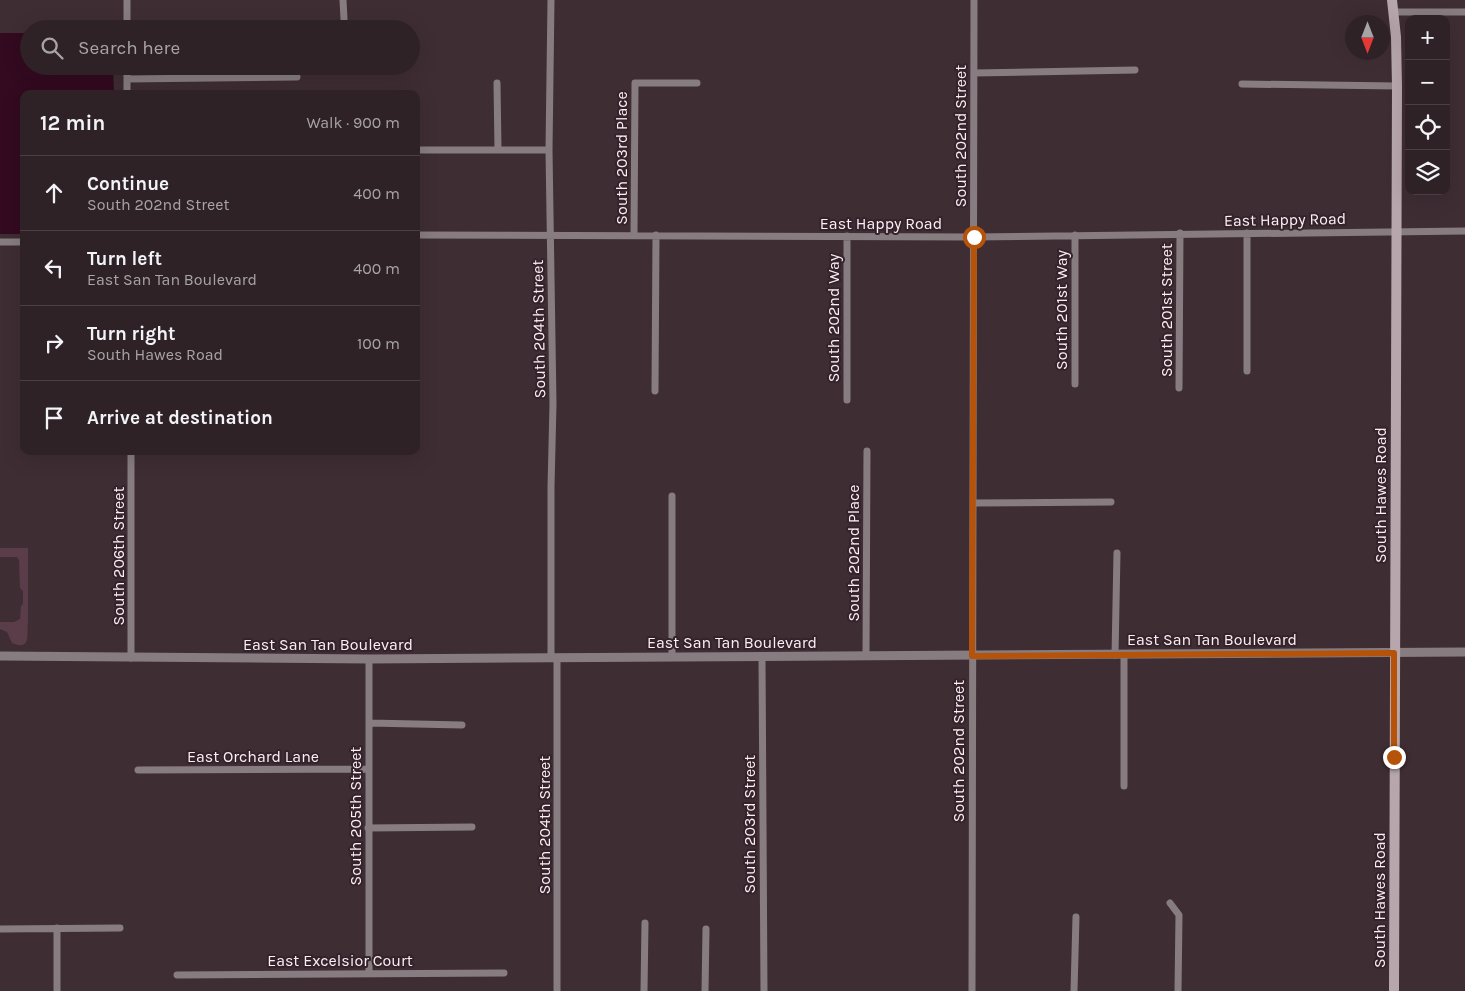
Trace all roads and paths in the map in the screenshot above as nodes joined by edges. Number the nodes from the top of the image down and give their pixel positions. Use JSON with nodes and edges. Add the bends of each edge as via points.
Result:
{"nodes":[{"id":1,"x":127,"y":0,"type":"edge"},
{"id":2,"x":343,"y":0,"type":"edge"},
{"id":3,"x":551,"y":0,"type":"edge"},
{"id":4,"x":974,"y":0,"type":"edge"},
{"id":5,"x":1392,"y":0,"type":"edge"},
{"id":6,"x":1394,"y":12,"type":"junction"},
{"id":7,"x":1465,"y":12,"type":"edge"},
{"id":8,"x":344,"y":19,"type":"dead end"},
{"id":9,"x":127,"y":20,"type":"edge"},
{"id":10,"x":1135,"y":70,"type":"dead end"},
{"id":11,"x":974,"y":73,"type":"junction"},
{"id":12,"x":127,"y":75,"type":"edge"},
{"id":13,"x":297,"y":78,"type":"dead end"},
{"id":14,"x":127,"y":79,"type":"junction"},
{"id":15,"x":497,"y":83,"type":"dead end"},
{"id":16,"x":697,"y":83,"type":"dead end"},
{"id":17,"x":1242,"y":84,"type":"dead end"},
{"id":18,"x":1397,"y":86,"type":"junction"},
{"id":19,"x":127,"y":90,"type":"edge"},
{"id":20,"x":420,"y":150,"type":"edge"},
{"id":21,"x":498,"y":150,"type":"junction"},
{"id":22,"x":549,"y":150,"type":"junction"},
{"id":23,"x":1396,"y":231,"type":"junction"},
{"id":24,"x":1465,"y":231,"type":"edge"},
{"id":25,"x":1180,"y":233,"type":"junction"},
{"id":26,"x":1247,"y":233,"type":"junction"},
{"id":27,"x":420,"y":235,"type":"edge"},
{"id":28,"x":634,"y":235,"type":"junction"},
{"id":29,"x":656,"y":235,"type":"junction"},
{"id":30,"x":1075,"y":235,"type":"junction"},
{"id":31,"x":550,"y":236,"type":"junction"},
{"id":32,"x":847,"y":236,"type":"junction"},
{"id":33,"x":974,"y":237,"type":"junction"},
{"id":34,"x":0,"y":242,"type":"edge"},
{"id":35,"x":20,"y":242,"type":"edge"},
{"id":36,"x":1247,"y":372,"type":"dead end"},
{"id":37,"x":1075,"y":384,"type":"dead end"},
{"id":38,"x":1179,"y":388,"type":"dead end"},
{"id":39,"x":655,"y":391,"type":"dead end"},
{"id":40,"x":847,"y":400,"type":"dead end"},
{"id":41,"x":867,"y":451,"type":"dead end"},
{"id":42,"x":131,"y":455,"type":"dead end"},
{"id":43,"x":672,"y":496,"type":"dead end"},
{"id":44,"x":1111,"y":502,"type":"dead end"},
{"id":45,"x":974,"y":503,"type":"junction"},
{"id":46,"x":1117,"y":553,"type":"dead end"},
{"id":47,"x":1465,"y":652,"type":"edge"},
{"id":48,"x":1394,"y":653,"type":"junction"},
{"id":49,"x":1120,"y":655,"type":"junction"},
{"id":50,"x":0,"y":656,"type":"edge"},
{"id":51,"x":866,"y":656,"type":"junction"},
{"id":52,"x":972,"y":656,"type":"junction"},
{"id":53,"x":672,"y":657,"type":"junction"},
{"id":54,"x":762,"y":657,"type":"junction"},
{"id":55,"x":131,"y":658,"type":"junction"},
{"id":56,"x":554,"y":658,"type":"junction"},
{"id":57,"x":369,"y":659,"type":"junction"},
{"id":58,"x":369,"y":724,"type":"junction"},
{"id":59,"x":462,"y":725,"type":"dead end"},
{"id":60,"x":368,"y":769,"type":"junction"},
{"id":61,"x":138,"y":770,"type":"dead end"},
{"id":62,"x":1124,"y":786,"type":"dead end"},
{"id":63,"x":472,"y":827,"type":"dead end"},
{"id":64,"x":368,"y":828,"type":"junction"},
{"id":65,"x":1170,"y":903,"type":"dead end"},
{"id":66,"x":1076,"y":917,"type":"dead end"},
{"id":67,"x":645,"y":924,"type":"dead end"},
{"id":68,"x":57,"y":928,"type":"junction"},
{"id":69,"x":120,"y":928,"type":"dead end"},
{"id":70,"x":0,"y":929,"type":"edge"},
{"id":71,"x":706,"y":929,"type":"dead end"},
{"id":72,"x":504,"y":973,"type":"dead end"},
{"id":73,"x":369,"y":974,"type":"junction"},
{"id":74,"x":177,"y":975,"type":"dead end"},
{"id":75,"x":57,"y":990,"type":"edge"},
{"id":76,"x":557,"y":991,"type":"edge"},
{"id":77,"x":644,"y":991,"type":"edge"},
{"id":78,"x":705,"y":991,"type":"edge"},
{"id":79,"x":764,"y":991,"type":"edge"},
{"id":80,"x":972,"y":991,"type":"edge"},
{"id":81,"x":1074,"y":991,"type":"edge"},
{"id":82,"x":1178,"y":991,"type":"edge"},
{"id":83,"x":1394,"y":991,"type":"edge"}],
"edges":[{"from":1,"to":9,"type":"street"},
{"from":2,"to":8,"type":"street"},
{"from":3,"to":22,"type":"street","name":"South 204th Street"},
{"from":4,"to":11,"type":"street","name":"South 202nd Street"},
{"from":5,"to":6,"type":"main road","name":"South Hawes Road"},
{"from":6,"to":7,"type":"street"},
{"from":6,"to":18,"type":"main road","name":"South Hawes Road"},
{"from":10,"to":11,"type":"street"},
{"from":11,"to":33,"type":"street","name":"South 202nd Street"},
{"from":12,"to":14,"type":"street"},
{"from":13,"to":14,"type":"street"},
{"from":14,"to":19,"type":"street"},
{"from":15,"to":21,"type":"street"},
{"from":16,"to":28,"type":"street","name":"South 203rd Place","via":[[635,83]]},
{"from":17,"to":18,"type":"street"},
{"from":18,"to":23,"type":"main road","name":"South Hawes Road"},
{"from":20,"to":21,"type":"street"},
{"from":21,"to":22,"type":"street"},
{"from":22,"to":31,"type":"street","name":"South 204th Street"},
{"from":23,"to":24,"type":"street","name":"East Happy Road"},
{"from":23,"to":26,"type":"street","name":"East Happy Road"},
{"from":23,"to":48,"type":"main road","name":"South Hawes Road"},
{"from":25,"to":26,"type":"street","name":"East Happy Road"},
{"from":25,"to":30,"type":"street","name":"East Happy Road"},
{"from":25,"to":38,"type":"street","name":"South 201st Street"},
{"from":26,"to":36,"type":"street"},
{"from":27,"to":31,"type":"street","name":"East Happy Road"},
{"from":28,"to":29,"type":"street","name":"East Happy Road"},
{"from":28,"to":31,"type":"street","name":"East Happy Road"},
{"from":29,"to":32,"type":"street","name":"East Happy Road"},
{"from":29,"to":39,"type":"street"},
{"from":30,"to":33,"type":"street","name":"East Happy Road"},
{"from":30,"to":37,"type":"street","name":"South 201st Way"},
{"from":31,"to":56,"type":"street","name":"South 204th Street"},
{"from":32,"to":33,"type":"street","name":"East Happy Road"},
{"from":32,"to":40,"type":"street","name":"South 202nd Way"},
{"from":33,"to":45,"type":"street","name":"South 202nd Street"},
{"from":34,"to":35,"type":"street"},
{"from":41,"to":51,"type":"street","name":"South 202nd Place"},
{"from":42,"to":55,"type":"street","name":"South 206th Street"},
{"from":43,"to":53,"type":"street"},
{"from":44,"to":45,"type":"street"},
{"from":45,"to":52,"type":"street","name":"South 202nd Street"},
{"from":46,"to":49,"type":"street"},
{"from":47,"to":48,"type":"street","name":"East San Tan Boulevard"},
{"from":48,"to":49,"type":"street","name":"East San Tan Boulevard"},
{"from":48,"to":83,"type":"main road","name":"South Hawes Road"},
{"from":49,"to":52,"type":"street","name":"East San Tan Boulevard"},
{"from":49,"to":62,"type":"street"},
{"from":50,"to":55,"type":"street","name":"East San Tan Boulevard"},
{"from":51,"to":52,"type":"street","name":"East San Tan Boulevard"},
{"from":51,"to":54,"type":"street","name":"East San Tan Boulevard"},
{"from":52,"to":80,"type":"street","name":"South 202nd Street"},
{"from":53,"to":54,"type":"street","name":"East San Tan Boulevard"},
{"from":53,"to":56,"type":"street","name":"East San Tan Boulevard"},
{"from":54,"to":79,"type":"street","name":"South 203rd Street"},
{"from":55,"to":57,"type":"street","name":"East San Tan Boulevard"},
{"from":56,"to":57,"type":"street","name":"East San Tan Boulevard"},
{"from":56,"to":76,"type":"street","name":"South 204th Street"},
{"from":57,"to":58,"type":"street","name":"South 205th Street"},
{"from":58,"to":59,"type":"street"},
{"from":58,"to":60,"type":"street","name":"South 205th Street"},
{"from":60,"to":61,"type":"street","name":"East Orchard Lane"},
{"from":60,"to":64,"type":"street","name":"South 205th Street"},
{"from":63,"to":64,"type":"street"},
{"from":64,"to":73,"type":"street","name":"South 205th Street"},
{"from":65,"to":82,"type":"street","via":[[1179,915]]},
{"from":66,"to":81,"type":"street"},
{"from":67,"to":77,"type":"street"},
{"from":68,"to":69,"type":"street"},
{"from":68,"to":70,"type":"street"},
{"from":68,"to":75,"type":"street"},
{"from":71,"to":78,"type":"street"},
{"from":72,"to":73,"type":"street","name":"East Excelsior Court"},
{"from":73,"to":74,"type":"street","name":"East Excelsior Court"}]}
